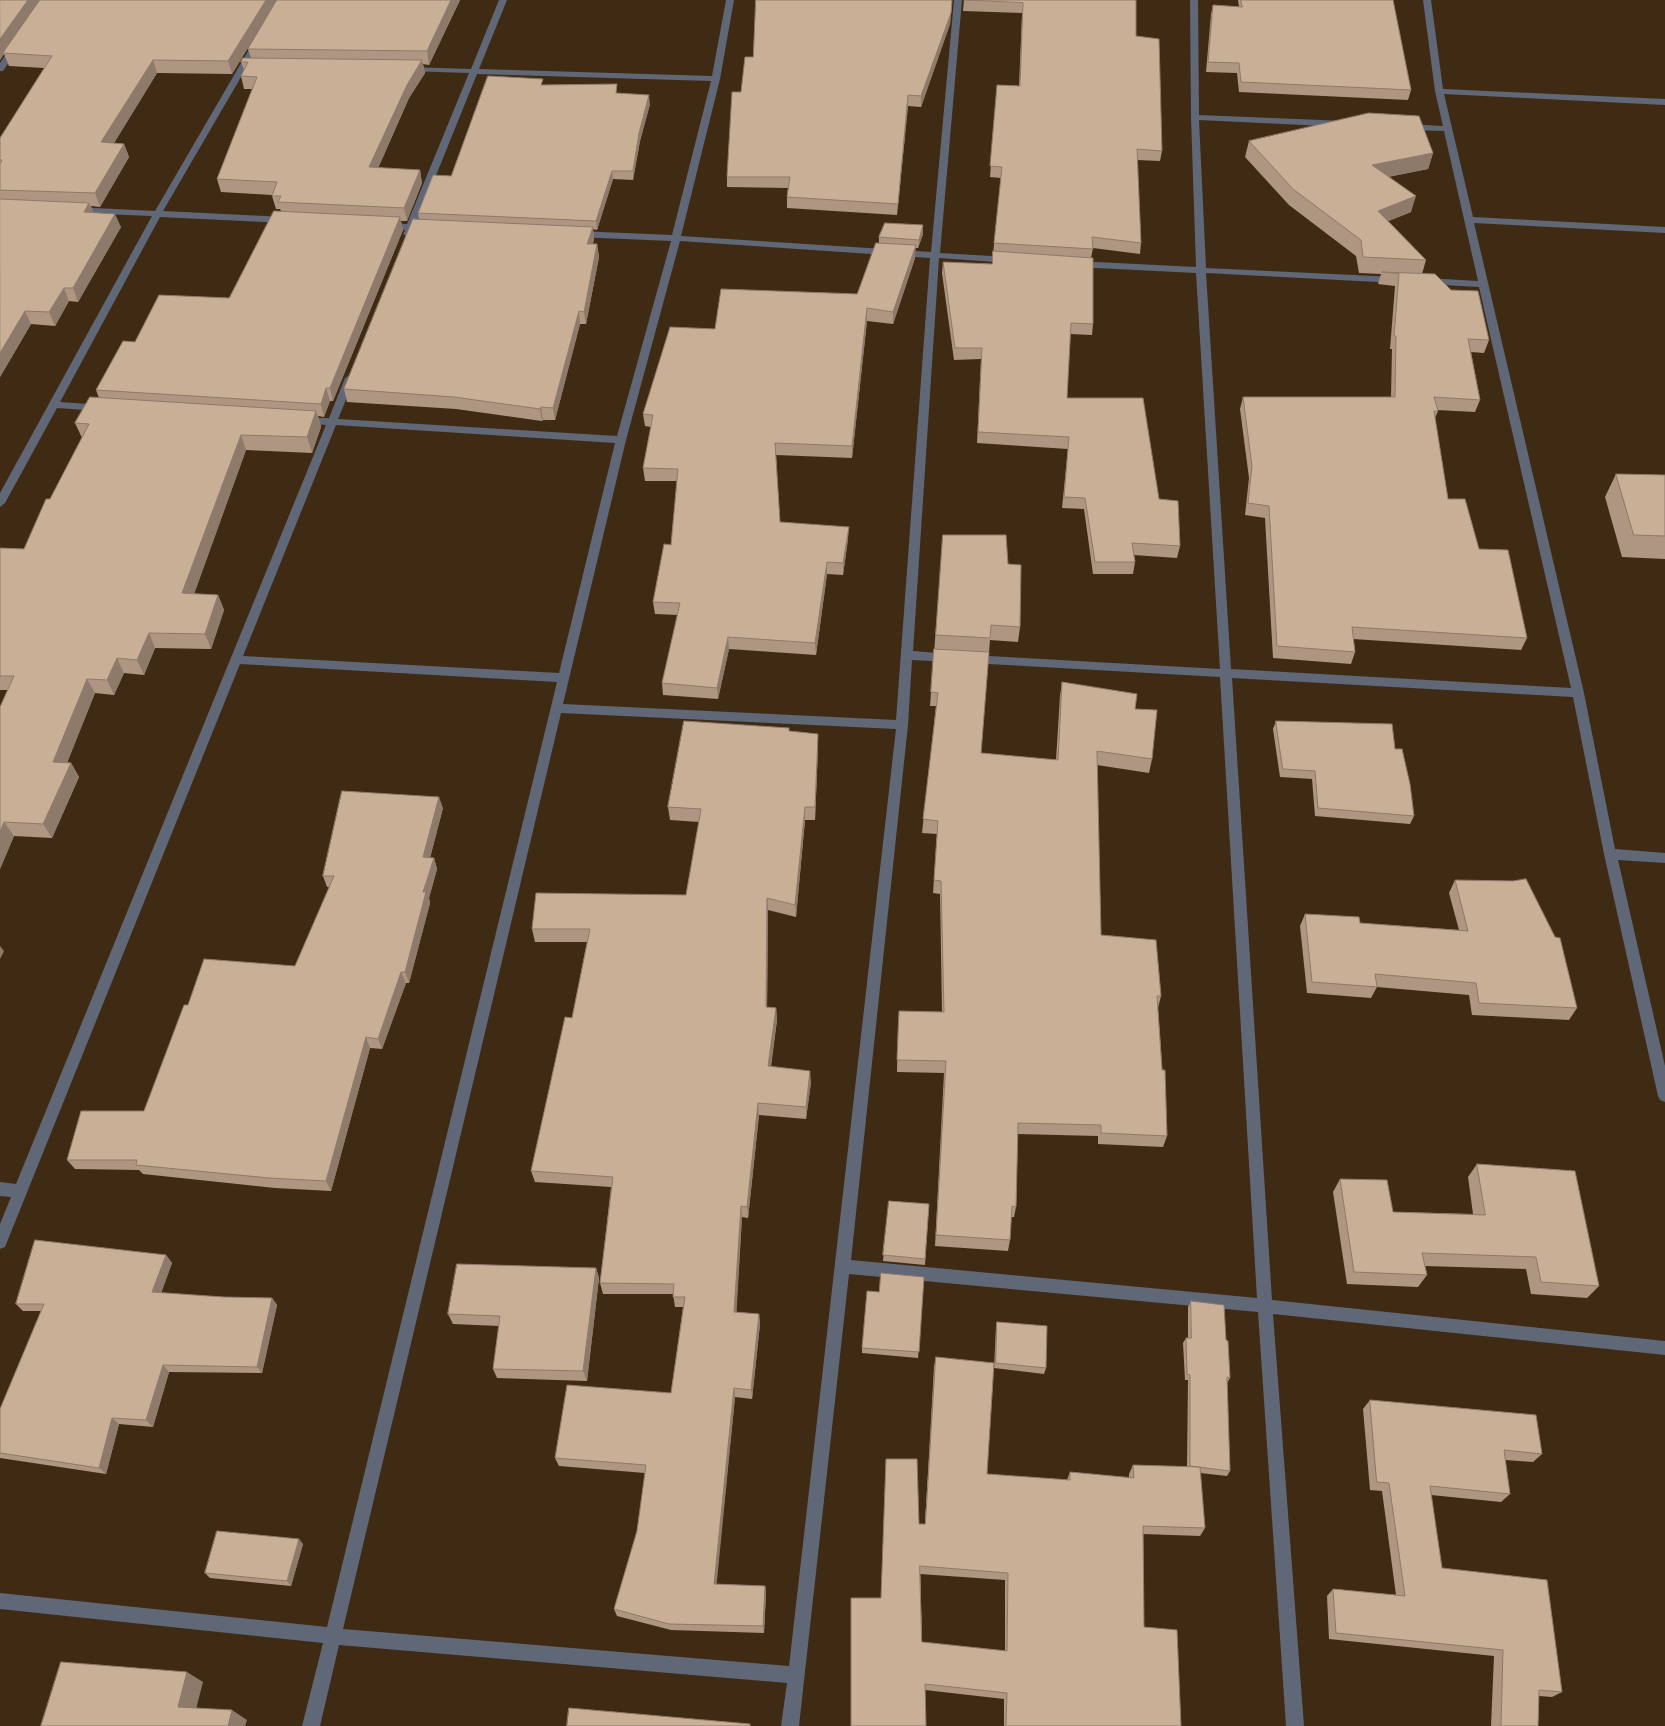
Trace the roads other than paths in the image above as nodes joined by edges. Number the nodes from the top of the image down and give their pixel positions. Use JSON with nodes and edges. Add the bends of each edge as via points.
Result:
{"nodes":[{"id":1,"x":503,"y":0,"type":"edge"},
{"id":2,"x":730,"y":0,"type":"edge"},
{"id":3,"x":958,"y":0,"type":"edge"},
{"id":4,"x":1194,"y":0,"type":"edge"},
{"id":5,"x":1427,"y":0,"type":"edge"},
{"id":6,"x":263,"y":33,"type":"edge"},
{"id":7,"x":21,"y":38,"type":"edge"},
{"id":8,"x":0,"y":69,"type":"edge"},
{"id":9,"x":398,"y":69,"type":"edge"},
{"id":10,"x":476,"y":70,"type":"junction"},
{"id":11,"x":716,"y":79,"type":"junction"},
{"id":12,"x":1439,"y":91,"type":"junction"},
{"id":13,"x":1665,"y":102,"type":"edge"},
{"id":14,"x":1195,"y":117,"type":"junction"},
{"id":15,"x":1351,"y":124,"type":"edge"},
{"id":16,"x":1400,"y":126,"type":"edge"},
{"id":17,"x":1448,"y":129,"type":"junction"},
{"id":18,"x":69,"y":209,"type":"edge"},
{"id":19,"x":158,"y":213,"type":"junction"},
{"id":20,"x":1469,"y":220,"type":"junction"},
{"id":21,"x":294,"y":221,"type":"edge"},
{"id":22,"x":381,"y":226,"type":"edge"},
{"id":23,"x":410,"y":227,"type":"junction"},
{"id":24,"x":440,"y":228,"type":"edge"},
{"id":25,"x":1665,"y":230,"type":"edge"},
{"id":26,"x":568,"y":234,"type":"edge"},
{"id":27,"x":676,"y":238,"type":"junction"},
{"id":28,"x":403,"y":246,"type":"edge"},
{"id":29,"x":935,"y":256,"type":"junction"},
{"id":30,"x":1024,"y":261,"type":"edge"},
{"id":31,"x":1063,"y":263,"type":"edge"},
{"id":32,"x":1201,"y":271,"type":"junction"},
{"id":33,"x":1483,"y":284,"type":"junction"},
{"id":34,"x":355,"y":366,"type":"edge"},
{"id":35,"x":54,"y":405,"type":"junction"},
{"id":36,"x":114,"y":409,"type":"edge"},
{"id":37,"x":293,"y":420,"type":"edge"},
{"id":38,"x":332,"y":422,"type":"junction"},
{"id":39,"x":621,"y":440,"type":"junction"},
{"id":40,"x":0,"y":503,"type":"edge"},
{"id":41,"x":907,"y":655,"type":"junction"},
{"id":42,"x":237,"y":660,"type":"junction"},
{"id":43,"x":1225,"y":673,"type":"junction"},
{"id":44,"x":565,"y":678,"type":"junction"},
{"id":45,"x":1578,"y":693,"type":"junction"},
{"id":46,"x":557,"y":708,"type":"junction"},
{"id":47,"x":902,"y":725,"type":"junction"},
{"id":48,"x":1610,"y":854,"type":"junction"},
{"id":49,"x":1665,"y":858,"type":"edge"},
{"id":50,"x":1665,"y":1096,"type":"edge"},
{"id":51,"x":0,"y":1189,"type":"edge"},
{"id":52,"x":21,"y":1191,"type":"junction"},
{"id":53,"x":0,"y":1242,"type":"edge"},
{"id":54,"x":843,"y":1266,"type":"junction"},
{"id":55,"x":1265,"y":1306,"type":"junction"},
{"id":56,"x":1665,"y":1348,"type":"edge"},
{"id":57,"x":0,"y":1601,"type":"edge"},
{"id":58,"x":333,"y":1636,"type":"junction"},
{"id":59,"x":795,"y":1675,"type":"junction"},
{"id":60,"x":311,"y":1726,"type":"edge"},
{"id":61,"x":790,"y":1726,"type":"edge"},
{"id":62,"x":1295,"y":1726,"type":"edge"}],
"edges":[{"from":1,"to":10,"type":"street"},
{"from":2,"to":11,"type":"street"},
{"from":3,"to":29,"type":"street"},
{"from":4,"to":14,"type":"street"},
{"from":5,"to":12,"type":"street"},
{"from":6,"to":19,"type":"street","via":[[249,66]]},
{"from":7,"to":8,"type":"street"},
{"from":9,"to":10,"type":"street"},
{"from":10,"to":11,"type":"street"},
{"from":10,"to":23,"type":"street"},
{"from":11,"to":27,"type":"street"},
{"from":12,"to":13,"type":"street"},
{"from":12,"to":17,"type":"street"},
{"from":14,"to":15,"type":"street"},
{"from":14,"to":32,"type":"street"},
{"from":16,"to":17,"type":"street"},
{"from":17,"to":20,"type":"street"},
{"from":18,"to":19,"type":"street"},
{"from":19,"to":21,"type":"street"},
{"from":19,"to":35,"type":"street"},
{"from":20,"to":25,"type":"street"},
{"from":20,"to":33,"type":"street"},
{"from":22,"to":23,"type":"street"},
{"from":23,"to":24,"type":"street"},
{"from":23,"to":28,"type":"street"},
{"from":26,"to":27,"type":"street"},
{"from":27,"to":29,"type":"street"},
{"from":27,"to":39,"type":"street"},
{"from":29,"to":30,"type":"street"},
{"from":29,"to":41,"type":"street"},
{"from":31,"to":32,"type":"street"},
{"from":32,"to":33,"type":"street"},
{"from":32,"to":43,"type":"street"},
{"from":33,"to":45,"type":"street"},
{"from":34,"to":38,"type":"street"},
{"from":35,"to":36,"type":"street"},
{"from":35,"to":40,"type":"street"},
{"from":37,"to":38,"type":"street"},
{"from":38,"to":39,"type":"street"},
{"from":38,"to":42,"type":"street"},
{"from":39,"to":44,"type":"street"},
{"from":41,"to":43,"type":"street"},
{"from":41,"to":47,"type":"street"},
{"from":42,"to":44,"type":"street"},
{"from":42,"to":52,"type":"street"},
{"from":43,"to":45,"type":"street"},
{"from":43,"to":55,"type":"street"},
{"from":44,"to":46,"type":"street"},
{"from":45,"to":48,"type":"street"},
{"from":46,"to":47,"type":"street"},
{"from":46,"to":58,"type":"street"},
{"from":47,"to":54,"type":"street"},
{"from":48,"to":49,"type":"street"},
{"from":48,"to":50,"type":"street"},
{"from":51,"to":52,"type":"street"},
{"from":52,"to":53,"type":"street"},
{"from":54,"to":55,"type":"street"},
{"from":54,"to":59,"type":"street"},
{"from":55,"to":56,"type":"street"},
{"from":55,"to":62,"type":"street"},
{"from":57,"to":58,"type":"street"},
{"from":58,"to":59,"type":"street"},
{"from":58,"to":60,"type":"street"},
{"from":59,"to":61,"type":"street"}]}
